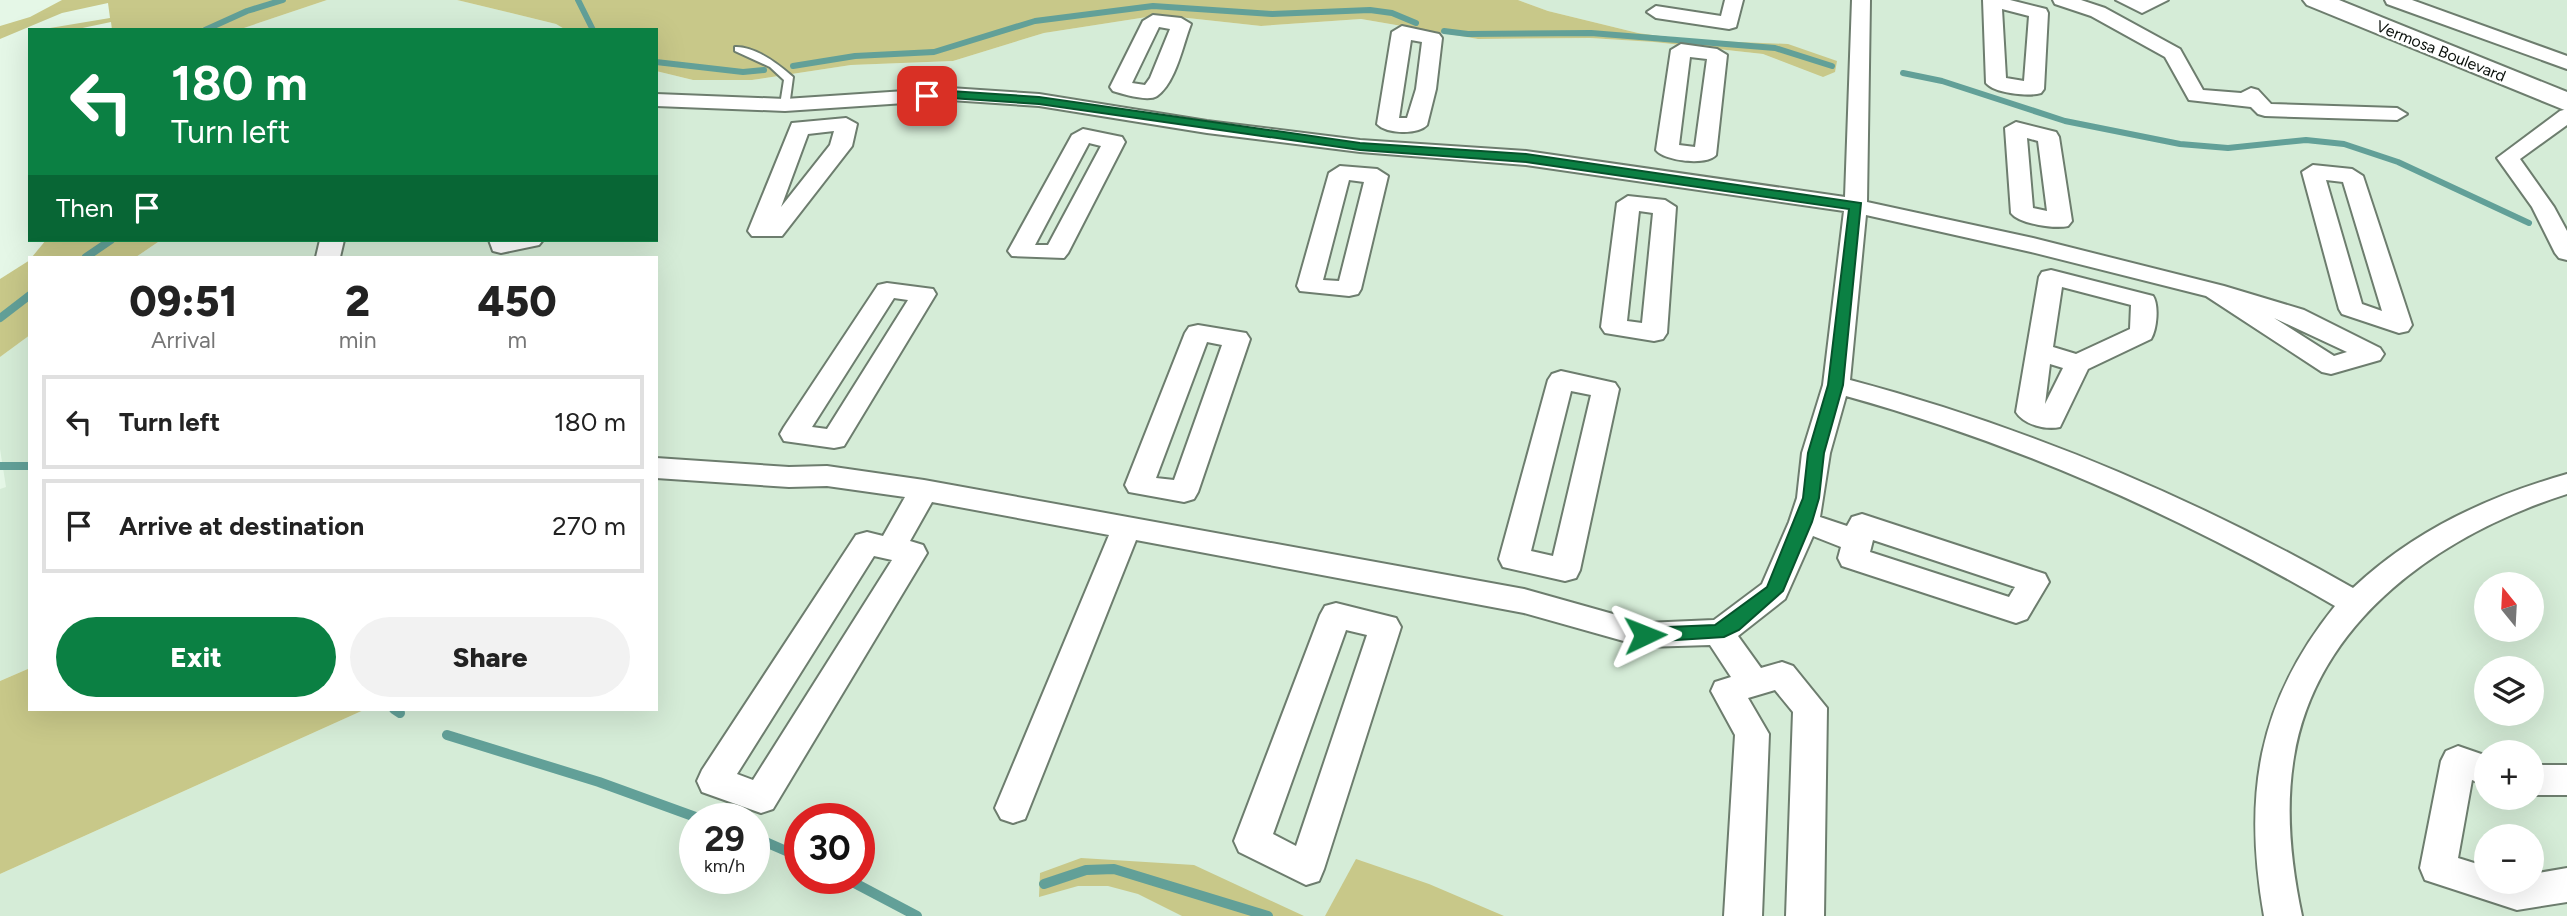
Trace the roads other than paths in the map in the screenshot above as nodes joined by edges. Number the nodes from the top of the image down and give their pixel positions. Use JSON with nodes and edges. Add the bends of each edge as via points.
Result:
{"nodes":[{"id":1,"x":1671,"y":0,"type":"edge"},
{"id":2,"x":1734,"y":0,"type":"edge"},
{"id":3,"x":1861,"y":0,"type":"edge"},
{"id":4,"x":2062,"y":0,"type":"edge"},
{"id":5,"x":2159,"y":0,"type":"edge"},
{"id":6,"x":2316,"y":0,"type":"edge"},
{"id":7,"x":2394,"y":0,"type":"edge"},
{"id":8,"x":2127,"y":1,"type":"edge"},
{"id":9,"x":2016,"y":3,"type":"edge"},
{"id":10,"x":2098,"y":12,"type":"junction"},
{"id":11,"x":738,"y":49,"type":"dead end"},
{"id":12,"x":2567,"y":63,"type":"edge"},
{"id":13,"x":1134,"y":90,"type":"dead end"},
{"id":14,"x":658,"y":100,"type":"edge"},
{"id":15,"x":2258,"y":102,"type":"junction"},
{"id":16,"x":2567,"y":102,"type":"edge"},
{"id":17,"x":832,"y":103,"type":"junction"},
{"id":18,"x":785,"y":105,"type":"junction"},
{"id":19,"x":1118,"y":111,"type":"junction"},
{"id":20,"x":2567,"y":115,"type":"edge"},
{"id":21,"x":1403,"y":125,"type":"dead end"},
{"id":22,"x":824,"y":126,"type":"junction"},
{"id":23,"x":1098,"y":138,"type":"junction"},
{"id":24,"x":1360,"y":146,"type":"junction"},
{"id":25,"x":1395,"y":148,"type":"junction"},
{"id":26,"x":1688,"y":153,"type":"junction"},
{"id":27,"x":1358,"y":174,"type":"junction"},
{"id":28,"x":1651,"y":176,"type":"junction"},
{"id":29,"x":1685,"y":180,"type":"junction"},
{"id":30,"x":1648,"y":205,"type":"junction"},
{"id":31,"x":1856,"y":206,"type":"junction"},
{"id":32,"x":2543,"y":207,"type":"junction"},
{"id":33,"x":2040,"y":217,"type":"dead end"},
{"id":34,"x":2567,"y":226,"type":"edge"},
{"id":35,"x":501,"y":242,"type":"edge"},
{"id":36,"x":521,"y":242,"type":"edge"},
{"id":37,"x":2033,"y":245,"type":"junction"},
{"id":38,"x":2567,"y":253,"type":"edge"},
{"id":39,"x":2101,"y":262,"type":"junction"},
{"id":40,"x":2095,"y":288,"type":"junction"},
{"id":41,"x":2377,"y":318,"type":"junction"},
{"id":42,"x":2039,"y":351,"type":"junction"},
{"id":43,"x":2078,"y":364,"type":"junction"},
{"id":44,"x":1836,"y":385,"type":"junction"},
{"id":45,"x":812,"y":436,"type":"junction"},
{"id":46,"x":658,"y":468,"type":"edge"},
{"id":47,"x":789,"y":477,"type":"junction"},
{"id":48,"x":2567,"y":484,"type":"edge"},
{"id":49,"x":1161,"y":488,"type":"junction"},
{"id":50,"x":924,"y":490,"type":"junction"},
{"id":51,"x":1804,"y":522,"type":"junction"},
{"id":52,"x":1133,"y":530,"type":"junction"},
{"id":53,"x":1857,"y":541,"type":"junction"},
{"id":54,"x":891,"y":548,"type":"junction"},
{"id":55,"x":1538,"y":564,"type":"junction"},
{"id":56,"x":1366,"y":574,"type":"junction"},
{"id":57,"x":1524,"y":601,"type":"junction"},
{"id":58,"x":2355,"y":603,"type":"junction"},
{"id":59,"x":1361,"y":621,"type":"junction"},
{"id":60,"x":1717,"y":632,"type":"junction"},
{"id":61,"x":1753,"y":683,"type":"junction"},
{"id":62,"x":2474,"y":767,"type":"edge"},
{"id":63,"x":2567,"y":779,"type":"edge"},
{"id":64,"x":2544,"y":780,"type":"edge"},
{"id":65,"x":1013,"y":808,"type":"dead end"},
{"id":66,"x":2567,"y":885,"type":"edge"},
{"id":67,"x":1743,"y":916,"type":"edge"},
{"id":68,"x":1805,"y":916,"type":"edge"},
{"id":69,"x":2283,"y":916,"type":"edge"}],
"edges":[{"from":1,"to":2,"type":"street","via":[[1656,12],[1729,23]]},
{"from":3,"to":31,"type":"street"},
{"from":4,"to":10,"type":"street"},
{"from":5,"to":8,"type":"street","via":[[2142,7]]},
{"from":6,"to":16,"type":"main road","name":"Vermosa Boulevard"},
{"from":7,"to":12,"type":"street"},
{"from":8,"to":10,"type":"street"},
{"from":9,"to":9,"type":"street","via":[[1992,1],[1996,83],[2035,89],[2039,13]]},
{"from":10,"to":15,"type":"street","via":[[2173,53],[2196,96]]},
{"from":11,"to":18,"type":"lane","via":[[782,70],[789,79]]},
{"from":13,"to":19,"type":"street"},
{"from":14,"to":18,"type":"street"},
{"from":15,"to":15,"type":"street","via":[[2265,110],[2397,114],[2375,95],[2251,94]]},
{"from":17,"to":18,"type":"street"},
{"from":17,"to":19,"type":"street","via":[[950,94]]},
{"from":17,"to":22,"type":"street"},
{"from":19,"to":23,"type":"street"},
{"from":19,"to":24,"type":"street"},
{"from":20,"to":32,"type":"street","via":[[2508,158]]},
{"from":21,"to":25,"type":"street"},
{"from":22,"to":22,"type":"street","via":[[846,124],[841,146],[774,231],[760,231],[800,128]]},
{"from":23,"to":23,"type":"street","via":[[1114,142],[1056,253],[1020,251],[1083,135]]},
{"from":24,"to":25,"type":"street"},
{"from":24,"to":27,"type":"street"},
{"from":25,"to":28,"type":"street","via":[[1526,158]]},
{"from":26,"to":26,"type":"street","via":[[1667,150],[1681,50],[1717,55],[1705,156]]},
{"from":26,"to":29,"type":"street"},
{"from":27,"to":27,"type":"street","via":[[1377,176],[1349,289],[1308,285],[1340,173]]},
{"from":28,"to":29,"type":"street"},
{"from":28,"to":30,"type":"street"},
{"from":29,"to":31,"type":"street"},
{"from":30,"to":30,"type":"street","via":[[1628,203],[1614,327],[1654,333],[1665,207]]},
{"from":31,"to":37,"type":"street"},
{"from":31,"to":44,"type":"street"},
{"from":32,"to":34,"type":"street"},
{"from":32,"to":38,"type":"street"},
{"from":33,"to":37,"type":"street"},
{"from":35,"to":36,"type":"street","via":[[500,246]]},
{"from":37,"to":39,"type":"street"},
{"from":39,"to":40,"type":"street"},
{"from":39,"to":41,"type":"street","via":[[2268,306],[2344,339]]},
{"from":40,"to":42,"type":"street","via":[[2051,277]]},
{"from":40,"to":43,"type":"street","via":[[2144,301],[2142,333]]},
{"from":41,"to":41,"type":"street","via":[[2351,309],[2314,172],[2352,176],[2399,325]]},
{"from":42,"to":43,"type":"street"},
{"from":42,"to":43,"type":"street","via":[[2030,412],[2050,420]]},
{"from":44,"to":51,"type":"street","via":[[1816,453]]},
{"from":44,"to":58,"type":"street","via":[[1961,419],[2090,467],[2222,528]]},
{"from":45,"to":45,"type":"street","via":[[794,434],[887,290],[924,294],[834,439]]},
{"from":45,"to":47,"type":"street"},
{"from":46,"to":47,"type":"street"},
{"from":47,"to":50,"type":"street","via":[[827,476]]},
{"from":48,"to":58,"type":"street","via":[[2499,505],[2458,525],[2421,548]]},
{"from":49,"to":49,"type":"street","via":[[1139,485],[1198,333],[1237,339],[1184,492]]},
{"from":49,"to":52,"type":"street"},
{"from":50,"to":52,"type":"street"},
{"from":50,"to":54,"type":"street"},
{"from":51,"to":53,"type":"street"},
{"from":51,"to":60,"type":"street","via":[[1774,591],[1733,625]]},
{"from":52,"to":56,"type":"street"},
{"from":52,"to":65,"type":"street"},
{"from":53,"to":53,"type":"street","via":[[1853,558],[2016,611],[2034,582],[1862,525]]},
{"from":54,"to":54,"type":"street","via":[[867,543],[714,781],[761,798],[912,553]]},
{"from":55,"to":55,"type":"street","via":[[1514,559],[1560,380],[1606,389],[1566,569]]},
{"from":55,"to":57,"type":"street"},
{"from":56,"to":57,"type":"street"},
{"from":56,"to":59,"type":"street"},
{"from":57,"to":60,"type":"street","via":[[1645,635]]},
{"from":58,"to":69,"type":"street","via":[[2310,664],[2280,738],[2272,831]]},
{"from":59,"to":59,"type":"street","via":[[1336,615],[1252,841],[1306,869],[1385,627]]},
{"from":60,"to":61,"type":"street"},
{"from":61,"to":67,"type":"street","via":[[1727,691],[1752,734]]},
{"from":61,"to":68,"type":"street","via":[[1782,675],[1810,708]]},
{"from":62,"to":66,"type":"street","via":[[2458,761],[2438,869],[2517,893]]},
{"from":63,"to":64,"type":"street"}]}
